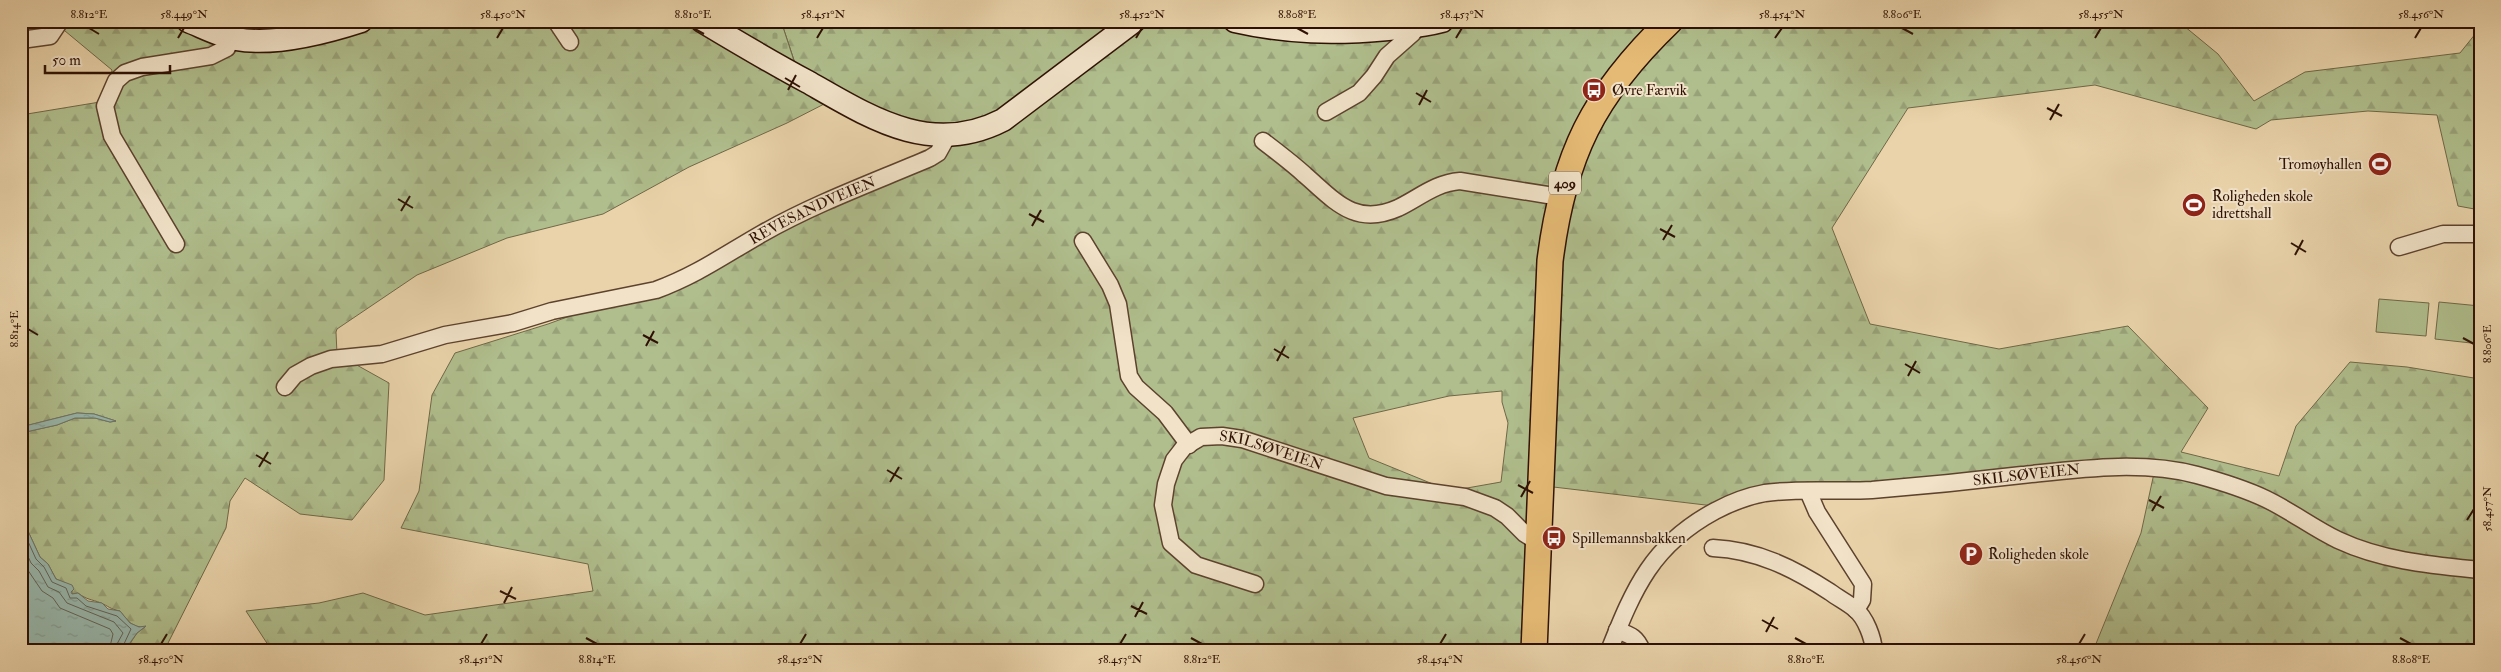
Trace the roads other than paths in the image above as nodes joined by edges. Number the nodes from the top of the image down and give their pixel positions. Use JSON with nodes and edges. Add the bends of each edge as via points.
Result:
{"nodes":[{"id":1,"x":60,"y":21,"type":"edge"},
{"id":2,"x":188,"y":21,"type":"edge"},
{"id":3,"x":361,"y":21,"type":"edge"},
{"id":4,"x":556,"y":21,"type":"edge"},
{"id":5,"x":702,"y":21,"type":"edge"},
{"id":6,"x":1134,"y":21,"type":"edge"},
{"id":7,"x":1235,"y":21,"type":"edge"},
{"id":8,"x":1442,"y":21,"type":"edge"},
{"id":9,"x":1670,"y":21,"type":"edge"},
{"id":10,"x":1414,"y":26,"type":"junction"},
{"id":11,"x":230,"y":37,"type":"junction"},
{"id":12,"x":21,"y":40,"type":"edge"},
{"id":13,"x":570,"y":42,"type":"dead end"},
{"id":14,"x":1326,"y":112,"type":"dead end"},
{"id":15,"x":948,"y":135,"type":"junction"},
{"id":16,"x":1263,"y":141,"type":"dead end"},
{"id":17,"x":1560,"y":197,"type":"junction"},
{"id":18,"x":2480,"y":234,"type":"edge"},
{"id":19,"x":1083,"y":241,"type":"dead end"},
{"id":20,"x":176,"y":244,"type":"dead end"},
{"id":21,"x":2399,"y":247,"type":"dead end"},
{"id":22,"x":285,"y":387,"type":"dead end"},
{"id":23,"x":1189,"y":445,"type":"junction"},
{"id":24,"x":1808,"y":491,"type":"junction"},
{"id":25,"x":1538,"y":542,"type":"junction"},
{"id":26,"x":1713,"y":548,"type":"dead end"},
{"id":27,"x":2480,"y":570,"type":"edge"},
{"id":28,"x":1255,"y":584,"type":"dead end"},
{"id":29,"x":1856,"y":610,"type":"junction"},
{"id":30,"x":1617,"y":630,"type":"junction"},
{"id":31,"x":1534,"y":651,"type":"edge"},
{"id":32,"x":1608,"y":651,"type":"edge"},
{"id":33,"x":1642,"y":651,"type":"edge"},
{"id":34,"x":1874,"y":651,"type":"edge"}],
"edges":[{"from":1,"to":12,"type":"street","via":[[50,36]]},
{"from":2,"to":11,"type":"main road"},
{"from":3,"to":11,"type":"main road","via":[[302,36],[263,40]]},
{"from":4,"to":13,"type":"street"},
{"from":5,"to":15,"type":"main road","via":[[866,115],[898,128]]},
{"from":6,"to":15,"type":"main road","via":[[1003,120],[981,131]]},
{"from":7,"to":10,"type":"main road","via":[[1309,33]]},
{"from":8,"to":10,"type":"main road"},
{"from":9,"to":17,"type":"main road","number":"409","via":[[1629,63],[1598,106],[1572,160]]},
{"from":10,"to":14,"type":"street","via":[[1413,33],[1387,56],[1359,93]]},
{"from":11,"to":20,"type":"street","via":[[227,48],[211,56],[142,67],[125,73],[116,81],[105,106],[112,136]]},
{"from":15,"to":22,"type":"street","name":"REVESANDVEIEN","via":[[938,153],[930,158],[796,216],[706,269],[672,284],[513,323],[444,335],[382,354],[331,359],[295,375]]},
{"from":16,"to":17,"type":"street","via":[[1324,194],[1356,214],[1374,216],[1388,212],[1414,201],[1435,186],[1454,182]]},
{"from":17,"to":25,"type":"main road","number":"409","via":[[1550,261]]},
{"from":18,"to":21,"type":"street","via":[[2443,234]]},
{"from":19,"to":23,"type":"street","via":[[1110,284],[1118,304],[1129,376],[1136,387],[1165,413]]},
{"from":23,"to":25,"type":"street","name":"SKILSØVEIEN","via":[[1201,437],[1242,439],[1386,486],[1465,497],[1495,508]]},
{"from":23,"to":28,"type":"street","name":"SKILSØVEIEN","via":[[1174,460],[1166,484],[1163,505],[1171,543],[1196,565]]},
{"from":24,"to":27,"type":"street","name":"SKILSØVEIEN","via":[[1870,490],[2117,467],[2161,469],[2196,474],[2264,498],[2360,549],[2408,562]]},
{"from":24,"to":29,"type":"street","via":[[1817,512],[1863,584],[1862,600]]},
{"from":24,"to":30,"type":"street","name":"SKILSØVEIEN","via":[[1765,493],[1734,502],[1687,528],[1646,570]]},
{"from":25,"to":31,"type":"main road","number":"409"},
{"from":26,"to":29,"type":"street","via":[[1738,549],[1772,560],[1806,576]]},
{"from":29,"to":34,"type":"street","via":[[1863,618]]},
{"from":30,"to":32,"type":"street","name":"SKILSØVEIEN"},
{"from":30,"to":33,"type":"street","via":[[1638,640]]}]}
